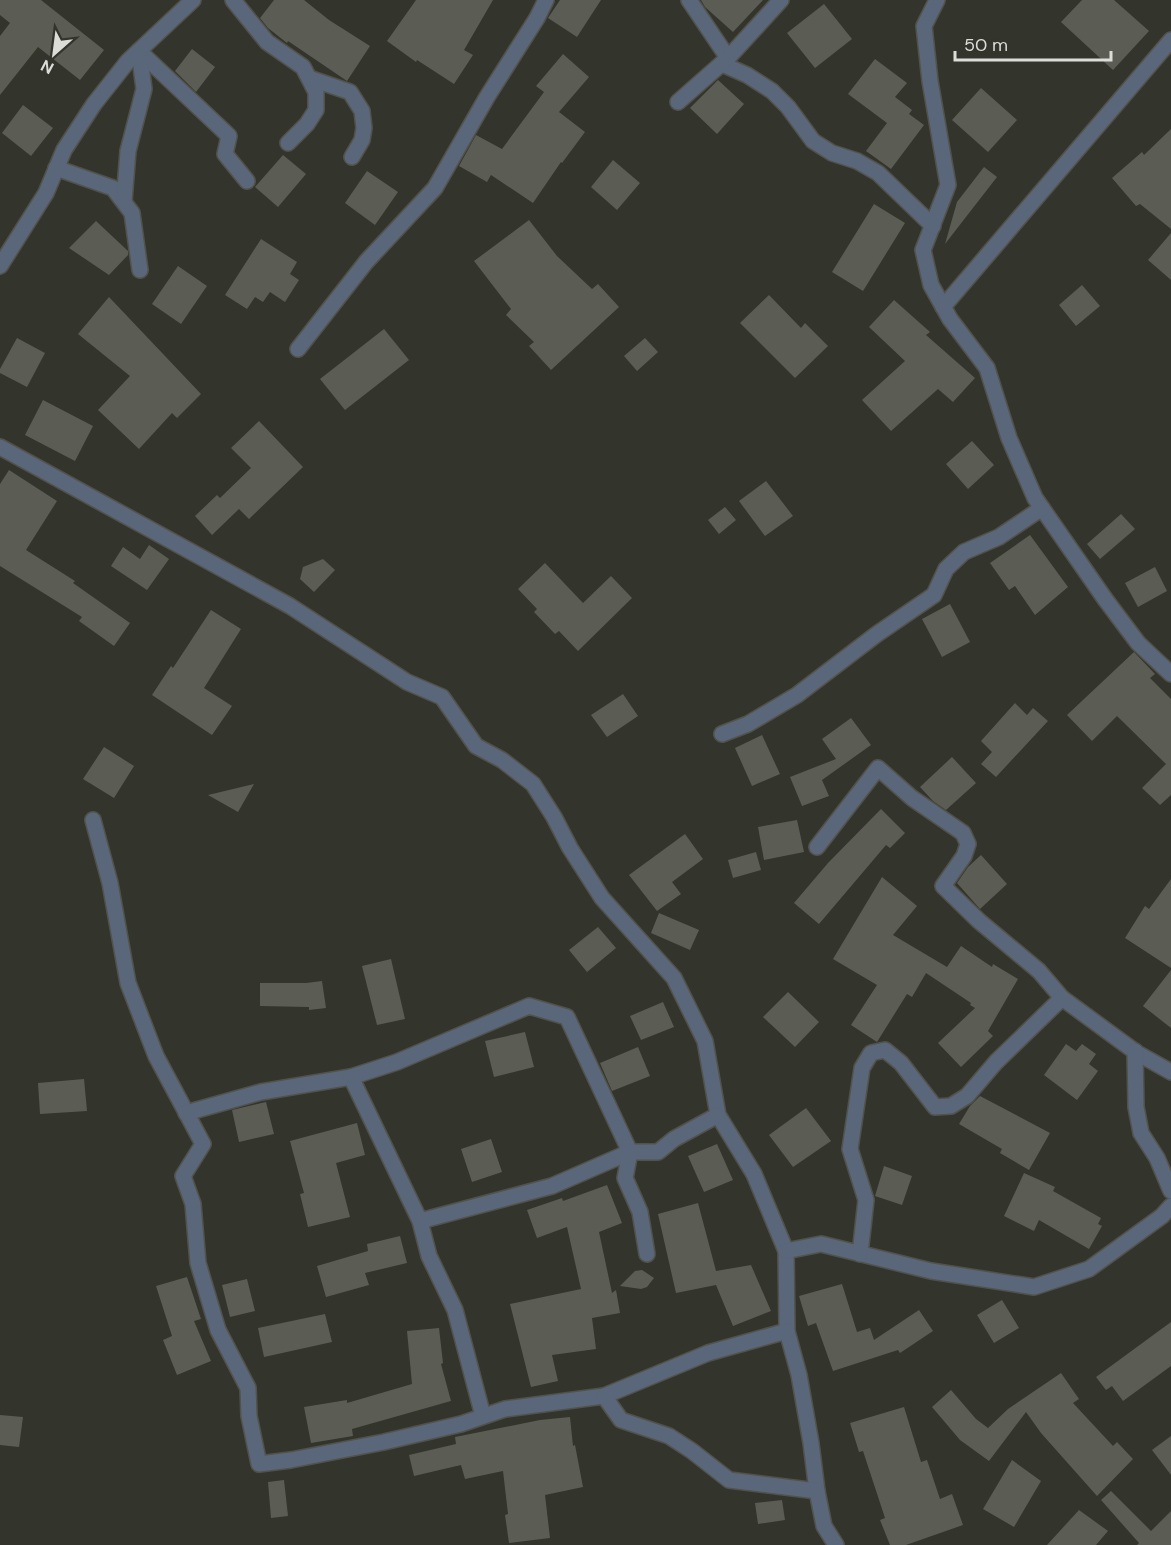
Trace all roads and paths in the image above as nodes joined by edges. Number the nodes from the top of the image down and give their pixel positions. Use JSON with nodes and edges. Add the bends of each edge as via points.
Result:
{"nodes":[{"id":1,"x":193,"y":0,"type":"edge"},
{"id":2,"x":233,"y":0,"type":"edge"},
{"id":3,"x":546,"y":0,"type":"edge"},
{"id":4,"x":689,"y":0,"type":"edge"},
{"id":5,"x":781,"y":0,"type":"edge"},
{"id":6,"x":937,"y":0,"type":"edge"},
{"id":7,"x":1171,"y":40,"type":"edge"},
{"id":8,"x":139,"y":51,"type":"junction"},
{"id":9,"x":725,"y":61,"type":"junction"},
{"id":10,"x":309,"y":78,"type":"junction"},
{"id":11,"x":678,"y":102,"type":"dead end"},
{"id":12,"x":288,"y":143,"type":"dead end"},
{"id":13,"x":352,"y":157,"type":"dead end"},
{"id":14,"x":57,"y":168,"type":"junction"},
{"id":15,"x":247,"y":181,"type":"dead end"},
{"id":16,"x":123,"y":201,"type":"junction"},
{"id":17,"x":933,"y":226,"type":"junction"},
{"id":18,"x":0,"y":266,"type":"edge"},
{"id":19,"x":140,"y":270,"type":"dead end"},
{"id":20,"x":943,"y":308,"type":"junction"},
{"id":21,"x":298,"y":348,"type":"dead end"},
{"id":22,"x":0,"y":447,"type":"edge"},
{"id":23,"x":1042,"y":508,"type":"junction"},
{"id":24,"x":1171,"y":674,"type":"edge"},
{"id":25,"x":722,"y":734,"type":"dead end"},
{"id":26,"x":93,"y":820,"type":"dead end"},
{"id":27,"x":817,"y":847,"type":"dead end"},
{"id":28,"x":1062,"y":998,"type":"junction"},
{"id":29,"x":1135,"y":1051,"type":"junction"},
{"id":30,"x":1171,"y":1072,"type":"edge"},
{"id":31,"x":351,"y":1077,"type":"junction"},
{"id":32,"x":186,"y":1113,"type":"junction"},
{"id":33,"x":718,"y":1115,"type":"junction"},
{"id":34,"x":630,"y":1152,"type":"junction"},
{"id":35,"x":1171,"y":1191,"type":"edge"},
{"id":36,"x":1171,"y":1206,"type":"edge"},
{"id":37,"x":420,"y":1221,"type":"junction"},
{"id":38,"x":786,"y":1251,"type":"junction"},
{"id":39,"x":647,"y":1254,"type":"dead end"},
{"id":40,"x":860,"y":1254,"type":"junction"},
{"id":41,"x":787,"y":1331,"type":"junction"},
{"id":42,"x":604,"y":1396,"type":"junction"},
{"id":43,"x":483,"y":1416,"type":"junction"},
{"id":44,"x":817,"y":1491,"type":"junction"},
{"id":45,"x":836,"y":1545,"type":"edge"}],
"edges":[{"from":1,"to":8,"type":"street"},
{"from":2,"to":10,"type":"street","via":[[267,42],[303,67]]},
{"from":3,"to":21,"type":"street","via":[[435,188],[366,262]]},
{"from":4,"to":9,"type":"street"},
{"from":5,"to":9,"type":"street"},
{"from":6,"to":17,"type":"street","via":[[924,26],[948,185]]},
{"from":7,"to":20,"type":"street"},
{"from":8,"to":14,"type":"street","via":[[94,104]]},
{"from":8,"to":15,"type":"street","via":[[229,136],[225,153]]},
{"from":8,"to":16,"type":"street","via":[[144,89],[128,151]]},
{"from":9,"to":11,"type":"street"},
{"from":9,"to":17,"type":"street","via":[[772,92],[813,141],[878,173]]},
{"from":10,"to":12,"type":"street","via":[[316,92],[316,110]]},
{"from":10,"to":13,"type":"street","via":[[350,92],[362,111],[362,140]]},
{"from":14,"to":16,"type":"street","via":[[113,188]]},
{"from":14,"to":18,"type":"street","via":[[46,193]]},
{"from":16,"to":19,"type":"street","via":[[132,213]]},
{"from":17,"to":20,"type":"street","via":[[924,250],[931,285]]},
{"from":20,"to":23,"type":"street","via":[[987,368],[1009,438]]},
{"from":22,"to":33,"type":"street","via":[[290,606],[407,682],[442,697],[476,746],[533,784],[602,898],[674,978],[705,1041]]},
{"from":23,"to":24,"type":"street","via":[[1131,634]]},
{"from":23,"to":25,"type":"street","via":[[999,537],[964,552],[946,569],[934,595],[797,695],[748,724]]},
{"from":26,"to":32,"type":"street","via":[[110,883],[128,983],[156,1056]]},
{"from":27,"to":28,"type":"street","via":[[878,768],[912,798],[963,833],[968,844],[964,856],[943,886],[1039,971]]},
{"from":28,"to":29,"type":"street"},
{"from":28,"to":40,"type":"street","via":[[967,1096],[951,1106],[935,1107],[901,1063],[885,1050],[871,1053],[862,1068],[850,1149],[866,1200]]},
{"from":29,"to":30,"type":"street"},
{"from":29,"to":35,"type":"street","via":[[1136,1107],[1141,1133]]},
{"from":31,"to":32,"type":"street","via":[[261,1092]]},
{"from":31,"to":34,"type":"street","via":[[397,1062],[530,1006],[552,1011],[567,1017]]},
{"from":31,"to":37,"type":"street"},
{"from":32,"to":43,"type":"street","via":[[203,1144],[183,1176],[193,1204],[198,1263],[218,1330],[248,1388],[249,1416],[259,1464],[384,1442]]},
{"from":33,"to":34,"type":"street","via":[[657,1152]]},
{"from":33,"to":38,"type":"street","via":[[754,1174]]},
{"from":34,"to":37,"type":"street","via":[[552,1186]]},
{"from":34,"to":39,"type":"street","via":[[625,1178],[640,1212]]},
{"from":36,"to":40,"type":"street","via":[[1089,1269],[1034,1287],[931,1271]]},
{"from":37,"to":43,"type":"street","via":[[429,1256],[455,1310]]},
{"from":38,"to":40,"type":"street","via":[[821,1244]]},
{"from":38,"to":41,"type":"street"},
{"from":41,"to":42,"type":"street","via":[[708,1353]]},
{"from":41,"to":44,"type":"street","via":[[799,1375]]},
{"from":42,"to":43,"type":"street","via":[[505,1409]]},
{"from":42,"to":44,"type":"street","via":[[621,1420],[669,1436],[729,1480]]},
{"from":44,"to":45,"type":"street","via":[[825,1526]]}]}
